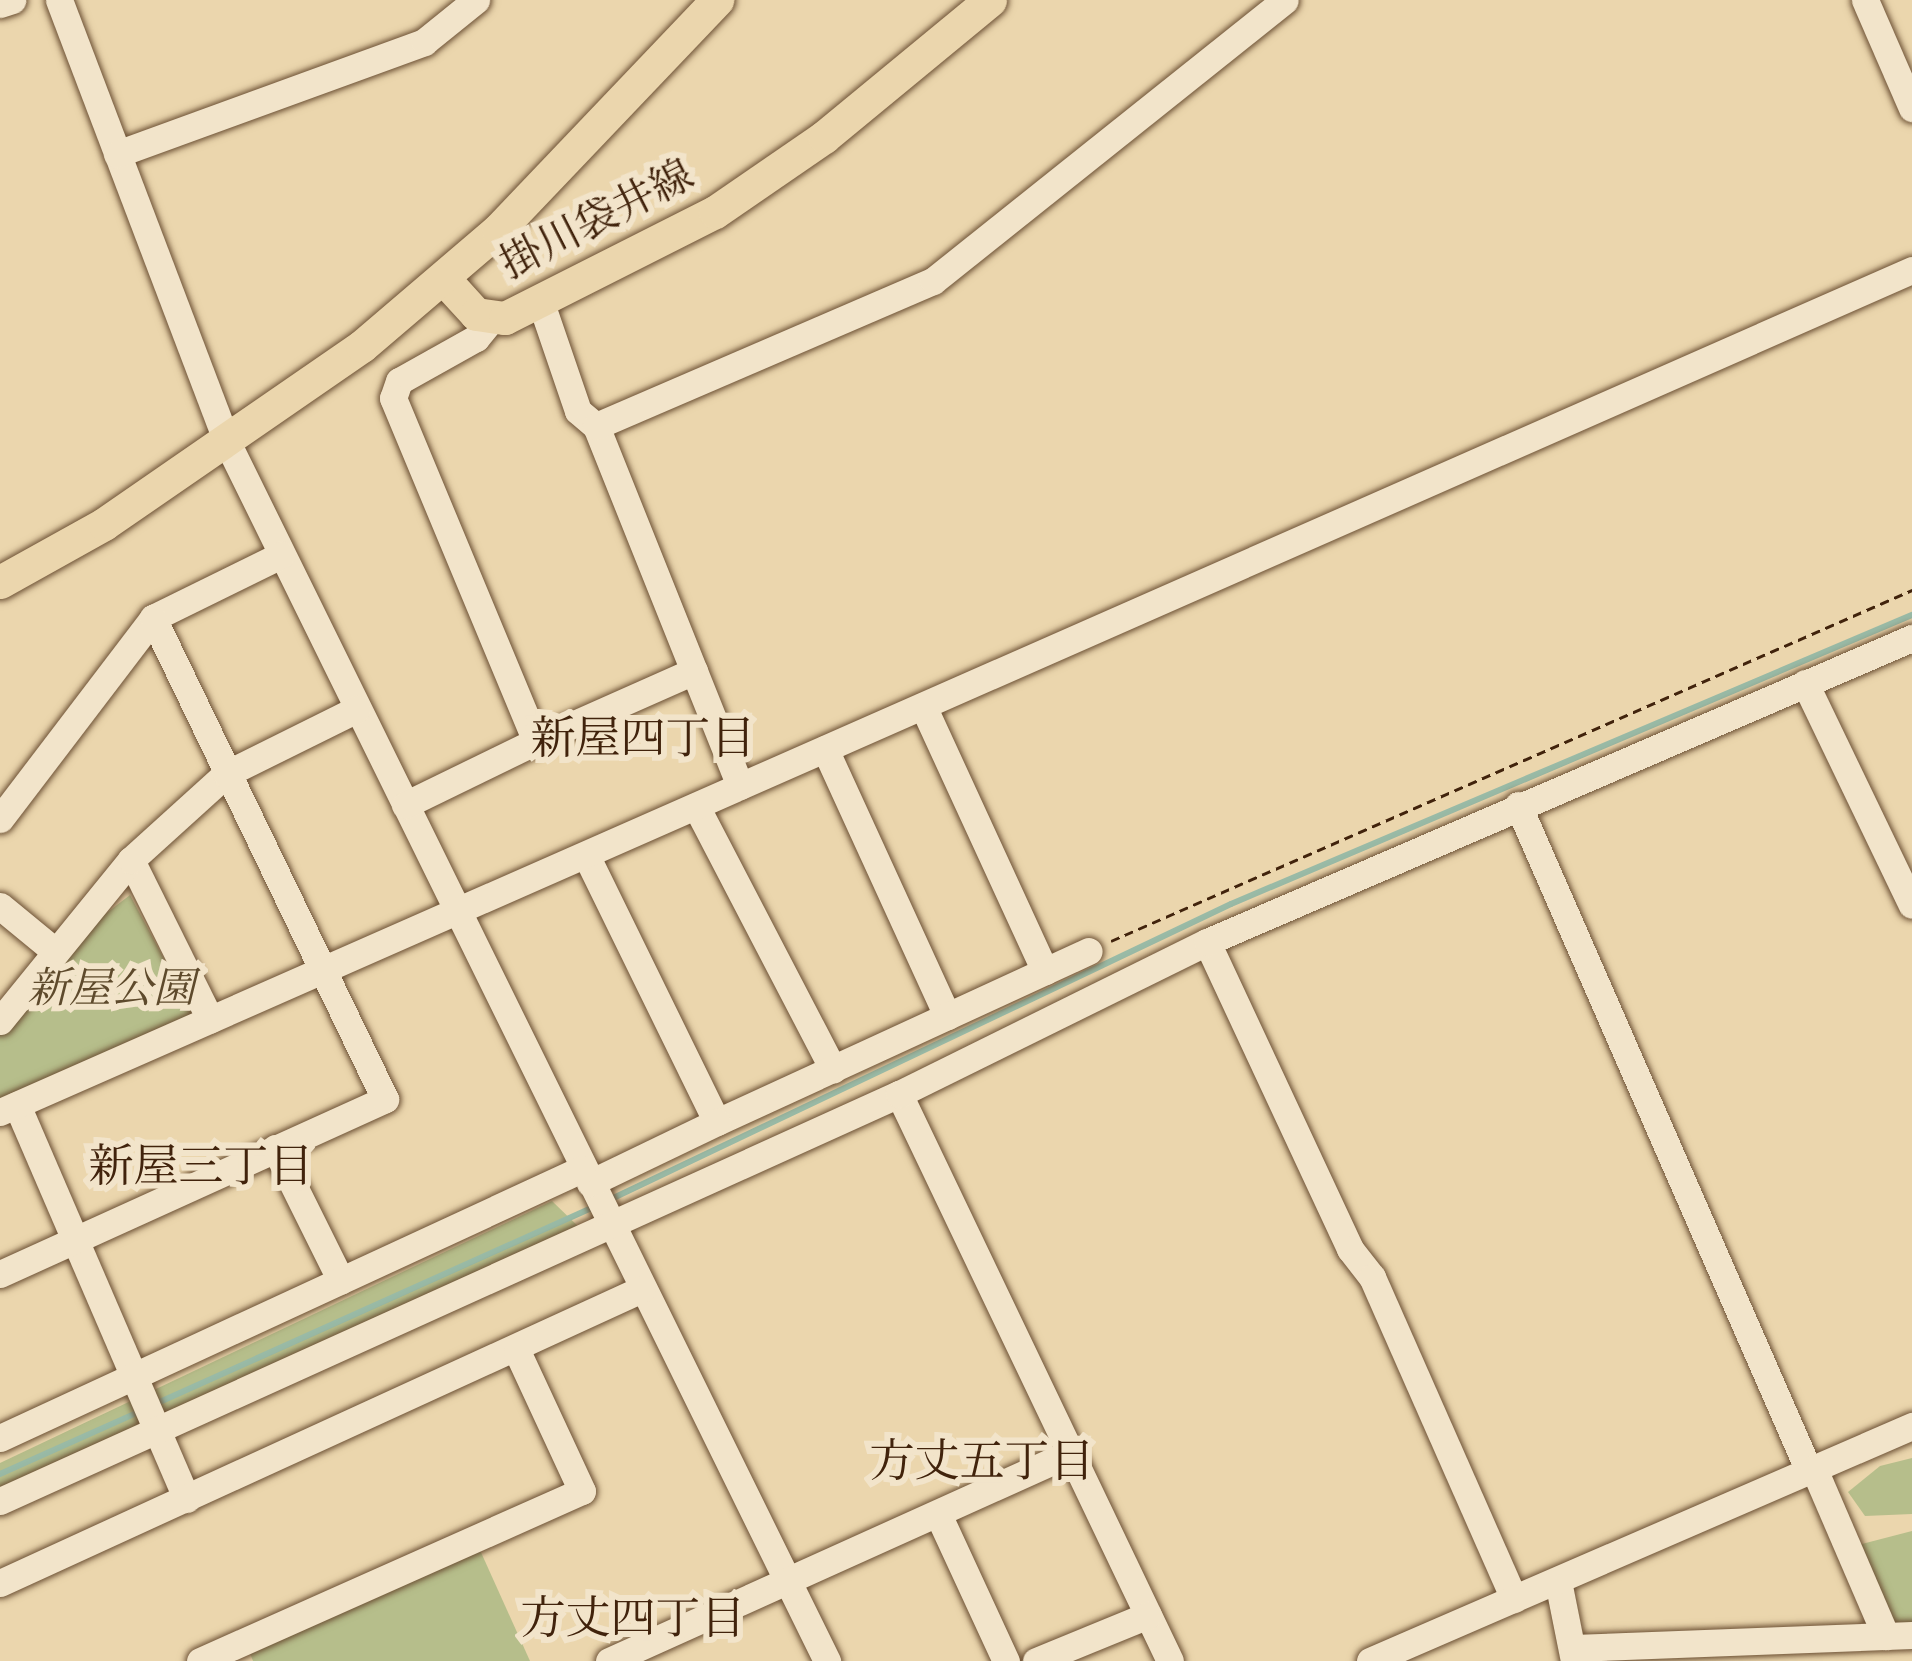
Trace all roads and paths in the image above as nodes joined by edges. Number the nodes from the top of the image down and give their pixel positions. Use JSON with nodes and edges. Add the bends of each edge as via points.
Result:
{"nodes":[{"id":1,"x":12,"y":0,"type":"edge"},
{"id":2,"x":58,"y":0,"type":"edge"},
{"id":3,"x":476,"y":0,"type":"edge"},
{"id":4,"x":717,"y":0,"type":"edge"},
{"id":5,"x":990,"y":0,"type":"edge"},
{"id":6,"x":1285,"y":0,"type":"edge"},
{"id":7,"x":1865,"y":0,"type":"edge"},
{"id":8,"x":0,"y":4,"type":"edge"},
{"id":9,"x":1912,"y":108,"type":"edge"},
{"id":10,"x":117,"y":154,"type":"junction"},
{"id":11,"x":1912,"y":270,"type":"edge"},
{"id":12,"x":444,"y":279,"type":"junction"},
{"id":13,"x":540,"y":300,"type":"junction"},
{"id":14,"x":490,"y":322,"type":"junction"},
{"id":15,"x":596,"y":426,"type":"junction"},
{"id":16,"x":227,"y":442,"type":"junction"},
{"id":17,"x":281,"y":555,"type":"junction"},
{"id":18,"x":0,"y":582,"type":"edge"},
{"id":19,"x":1912,"y":590,"type":"edge"},
{"id":20,"x":153,"y":618,"type":"junction"},
{"id":21,"x":1912,"y":638,"type":"edge"},
{"id":22,"x":694,"y":670,"type":"junction"},
{"id":23,"x":1805,"y":683,"type":"junction"},
{"id":24,"x":923,"y":706,"type":"junction"},
{"id":25,"x":357,"y":709,"type":"junction"},
{"id":26,"x":536,"y":740,"type":"junction"},
{"id":27,"x":825,"y":749,"type":"junction"},
{"id":28,"x":226,"y":774,"type":"junction"},
{"id":29,"x":740,"y":786,"type":"junction"},
{"id":30,"x":405,"y":805,"type":"junction"},
{"id":31,"x":1518,"y":805,"type":"junction"},
{"id":32,"x":696,"y":806,"type":"junction"},
{"id":33,"x":0,"y":819,"type":"edge"},
{"id":34,"x":586,"y":855,"type":"junction"},
{"id":35,"x":131,"y":860,"type":"junction"},
{"id":36,"x":0,"y":905,"type":"edge"},
{"id":37,"x":1912,"y":905,"type":"edge"},
{"id":38,"x":457,"y":911,"type":"junction"},
{"id":39,"x":1207,"y":942,"type":"junction"},
{"id":40,"x":1089,"y":951,"type":"joint"},
{"id":41,"x":56,"y":952,"type":"junction"},
{"id":42,"x":326,"y":968,"type":"junction"},
{"id":43,"x":1045,"y":971,"type":"junction"},
{"id":44,"x":947,"y":1016,"type":"junction"},
{"id":45,"x":210,"y":1019,"type":"junction"},
{"id":46,"x":0,"y":1021,"type":"edge"},
{"id":47,"x":832,"y":1069,"type":"junction"},
{"id":48,"x":899,"y":1094,"type":"junction"},
{"id":49,"x":8,"y":1108,"type":"edge"},
{"id":50,"x":717,"y":1122,"type":"junction"},
{"id":51,"x":275,"y":1148,"type":"junction"},
{"id":52,"x":588,"y":1181,"type":"junction"},
{"id":53,"x":609,"y":1222,"type":"junction"},
{"id":54,"x":74,"y":1240,"type":"junction"},
{"id":55,"x":0,"y":1274,"type":"edge"},
{"id":56,"x":341,"y":1281,"type":"junction"},
{"id":57,"x":642,"y":1289,"type":"junction"},
{"id":58,"x":517,"y":1351,"type":"junction"},
{"id":59,"x":148,"y":1406,"type":"junction"},
{"id":60,"x":1912,"y":1426,"type":"edge"},
{"id":61,"x":0,"y":1438,"type":"edge"},
{"id":62,"x":1068,"y":1454,"type":"junction"},
{"id":63,"x":1811,"y":1470,"type":"junction"},
{"id":64,"x":187,"y":1499,"type":"junction"},
{"id":65,"x":0,"y":1502,"type":"edge"},
{"id":66,"x":938,"y":1514,"type":"junction"},
{"id":67,"x":1558,"y":1581,"type":"junction"},
{"id":68,"x":788,"y":1582,"type":"junction"},
{"id":69,"x":0,"y":1583,"type":"edge"},
{"id":70,"x":1514,"y":1599,"type":"junction"},
{"id":71,"x":1148,"y":1615,"type":"junction"},
{"id":72,"x":1899,"y":1635,"type":"edge"},
{"id":73,"x":662,"y":1651,"type":"edge"},
{"id":74,"x":1744,"y":1651,"type":"edge"},
{"id":75,"x":242,"y":1653,"type":"edge"},
{"id":76,"x":1573,"y":1654,"type":"edge"},
{"id":77,"x":200,"y":1661,"type":"edge"},
{"id":78,"x":609,"y":1661,"type":"edge"},
{"id":79,"x":827,"y":1661,"type":"edge"},
{"id":80,"x":1006,"y":1661,"type":"edge"},
{"id":81,"x":1036,"y":1661,"type":"edge"},
{"id":82,"x":1170,"y":1661,"type":"edge"},
{"id":83,"x":1370,"y":1661,"type":"edge"}],
"edges":[{"from":1,"to":8,"type":"street"},
{"from":2,"to":10,"type":"street"},
{"from":3,"to":10,"type":"street","via":[[424,42]]},
{"from":4,"to":12,"type":"main road"},
{"from":5,"to":13,"type":"main road","name":"掛川袋井線","via":[[772,176]]},
{"from":6,"to":15,"type":"street","via":[[934,281]]},
{"from":7,"to":9,"type":"street"},
{"from":10,"to":16,"type":"street"},
{"from":11,"to":24,"type":"street"},
{"from":12,"to":14,"type":"main road","name":"掛川袋井線"},
{"from":12,"to":16,"type":"main road","name":"掛川袋井線"},
{"from":13,"to":14,"type":"main road","name":"掛川袋井線"},
{"from":13,"to":15,"type":"street","via":[[578,412]]},
{"from":14,"to":26,"type":"street","via":[[399,381],[393,398]]},
{"from":15,"to":22,"type":"street"},
{"from":16,"to":17,"type":"street"},
{"from":16,"to":18,"type":"main road","name":"掛川袋井線"},
{"from":17,"to":20,"type":"street"},
{"from":17,"to":25,"type":"street"},
{"from":19,"to":40,"type":"path"},
{"from":20,"to":28,"type":"street"},
{"from":20,"to":33,"type":"street"},
{"from":21,"to":23,"type":"street"},
{"from":22,"to":26,"type":"street"},
{"from":22,"to":29,"type":"street"},
{"from":23,"to":31,"type":"street"},
{"from":23,"to":37,"type":"street"},
{"from":24,"to":27,"type":"street"},
{"from":24,"to":43,"type":"street"},
{"from":25,"to":28,"type":"street"},
{"from":25,"to":30,"type":"street"},
{"from":26,"to":30,"type":"street"},
{"from":27,"to":29,"type":"street"},
{"from":27,"to":44,"type":"street"},
{"from":28,"to":35,"type":"street"},
{"from":28,"to":42,"type":"street"},
{"from":29,"to":32,"type":"street"},
{"from":30,"to":38,"type":"street"},
{"from":31,"to":39,"type":"street"},
{"from":31,"to":63,"type":"street"},
{"from":32,"to":34,"type":"street"},
{"from":32,"to":47,"type":"street"},
{"from":34,"to":38,"type":"street"},
{"from":34,"to":50,"type":"street"},
{"from":35,"to":41,"type":"street"},
{"from":35,"to":45,"type":"street"},
{"from":36,"to":41,"type":"street"},
{"from":38,"to":42,"type":"street"},
{"from":38,"to":52,"type":"street"},
{"from":39,"to":48,"type":"street"},
{"from":39,"to":70,"type":"street","via":[[1350,1249],[1372,1277]]},
{"from":40,"to":43,"type":"street"},
{"from":41,"to":46,"type":"street"},
{"from":42,"to":45,"type":"street"},
{"from":42,"to":51,"type":"street","via":[[385,1099]]},
{"from":43,"to":44,"type":"street"},
{"from":44,"to":47,"type":"street"},
{"from":45,"to":49,"type":"street"},
{"from":47,"to":50,"type":"street"},
{"from":48,"to":53,"type":"street"},
{"from":48,"to":62,"type":"street"},
{"from":49,"to":54,"type":"street"},
{"from":50,"to":52,"type":"street"},
{"from":51,"to":54,"type":"street"},
{"from":51,"to":56,"type":"street"},
{"from":52,"to":53,"type":"street"},
{"from":52,"to":56,"type":"street"},
{"from":53,"to":57,"type":"street"},
{"from":53,"to":59,"type":"street"},
{"from":54,"to":55,"type":"street"},
{"from":54,"to":59,"type":"street"},
{"from":56,"to":59,"type":"street"},
{"from":57,"to":58,"type":"street"},
{"from":57,"to":68,"type":"street"},
{"from":58,"to":64,"type":"street"},
{"from":58,"to":75,"type":"street","via":[[582,1492]]},
{"from":59,"to":61,"type":"street"},
{"from":59,"to":64,"type":"street"},
{"from":59,"to":65,"type":"street"},
{"from":60,"to":63,"type":"street"},
{"from":62,"to":66,"type":"street"},
{"from":62,"to":71,"type":"street"},
{"from":63,"to":67,"type":"street"},
{"from":63,"to":72,"type":"street"},
{"from":64,"to":69,"type":"street"},
{"from":66,"to":68,"type":"street"},
{"from":66,"to":80,"type":"street"},
{"from":67,"to":70,"type":"street"},
{"from":67,"to":76,"type":"street"},
{"from":68,"to":73,"type":"street"},
{"from":68,"to":79,"type":"street"},
{"from":70,"to":83,"type":"street"},
{"from":71,"to":81,"type":"street"},
{"from":71,"to":82,"type":"street"},
{"from":72,"to":74,"type":"street"},
{"from":73,"to":78,"type":"street"},
{"from":74,"to":76,"type":"street"},
{"from":75,"to":77,"type":"street"}]}
